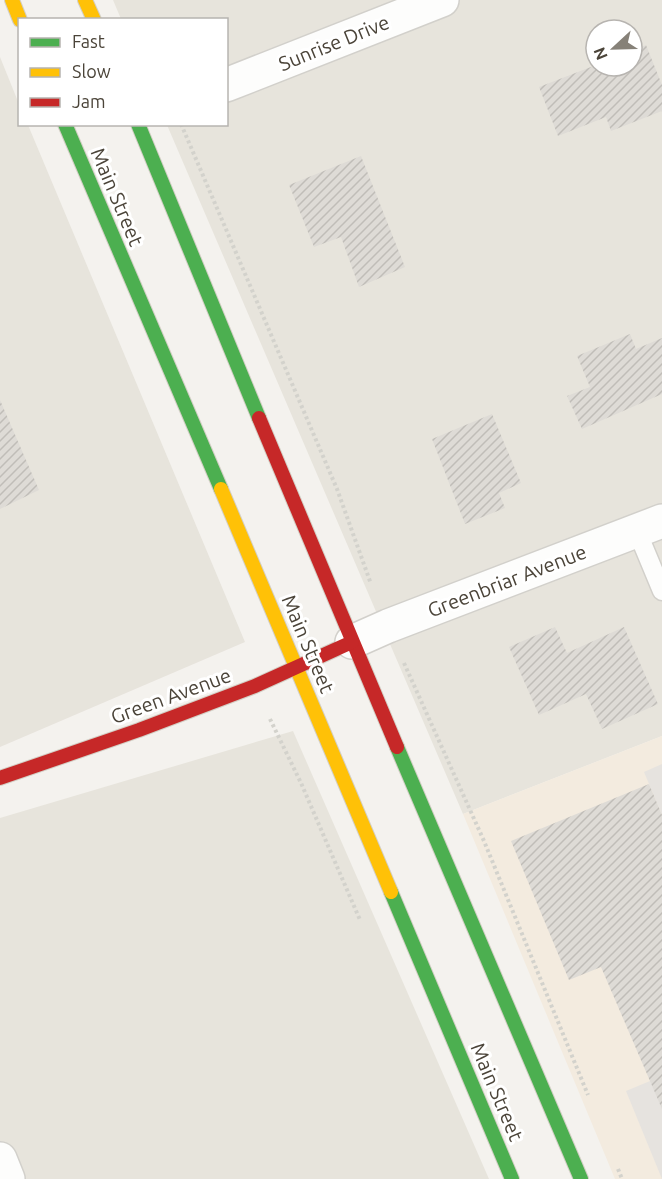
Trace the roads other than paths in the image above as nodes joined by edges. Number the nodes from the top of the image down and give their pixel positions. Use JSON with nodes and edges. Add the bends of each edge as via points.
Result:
{"nodes":[{"id":1,"x":12,"y":0,"type":"edge"},
{"id":2,"x":85,"y":0,"type":"edge"},
{"id":3,"x":442,"y":0,"type":"edge"},
{"id":4,"x":19,"y":18,"type":"edge"},
{"id":5,"x":93,"y":18,"type":"edge"},
{"id":6,"x":228,"y":84,"type":"edge"},
{"id":7,"x":66,"y":126,"type":"edge"},
{"id":8,"x":139,"y":126,"type":"edge"},
{"id":9,"x":650,"y":526,"type":"edge"},
{"id":10,"x":662,"y":591,"type":"edge"},
{"id":11,"x":352,"y":642,"type":"junction"},
{"id":12,"x":297,"y":667,"type":"junction"},
{"id":13,"x":0,"y":778,"type":"edge"},
{"id":14,"x":0,"y":1159,"type":"edge"},
{"id":15,"x":8,"y":1179,"type":"edge"},
{"id":16,"x":512,"y":1179,"type":"edge"},
{"id":17,"x":581,"y":1179,"type":"edge"}],
"edges":[{"from":1,"to":4,"type":"main road"},
{"from":2,"to":5,"type":"main road"},
{"from":3,"to":6,"type":"street","name":"Sunrise Drive"},
{"from":7,"to":12,"type":"main road","name":"Main Street"},
{"from":8,"to":11,"type":"main road","name":"Main Street"},
{"from":9,"to":10,"type":"lane"},
{"from":9,"to":11,"type":"street","name":"Greenbriar Avenue"},
{"from":11,"to":12,"type":"main road","name":"Green Avenue"},
{"from":11,"to":17,"type":"main road","name":"Main Street"},
{"from":12,"to":13,"type":"main road","name":"Green Avenue","via":[[139,730]]},
{"from":12,"to":16,"type":"main road","name":"Main Street"},
{"from":14,"to":15,"type":"street"}]}
